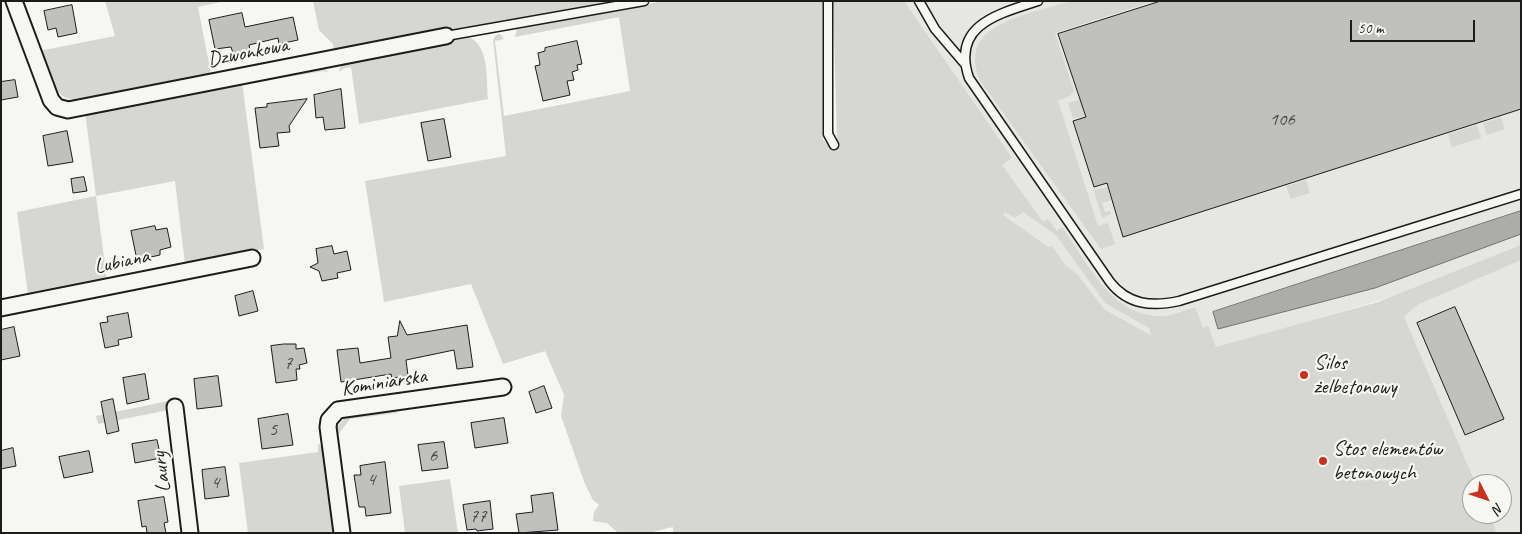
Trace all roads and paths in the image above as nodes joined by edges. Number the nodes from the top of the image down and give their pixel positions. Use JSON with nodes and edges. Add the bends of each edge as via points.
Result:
{"nodes":[{"id":1,"x":14,"y":1,"type":"edge"},
{"id":2,"x":644,"y":1,"type":"edge"},
{"id":3,"x":828,"y":1,"type":"edge"},
{"id":4,"x":919,"y":1,"type":"edge"},
{"id":5,"x":1038,"y":1,"type":"edge"},
{"id":6,"x":446,"y":36,"type":"joint"},
{"id":7,"x":964,"y":63,"type":"junction"},
{"id":8,"x":834,"y":145,"type":"dead end"},
{"id":9,"x":1521,"y":194,"type":"edge"},
{"id":10,"x":252,"y":258,"type":"dead end"},
{"id":11,"x":1,"y":308,"type":"edge"},
{"id":12,"x":503,"y":387,"type":"dead end"},
{"id":13,"x":175,"y":407,"type":"dead end"},
{"id":14,"x":190,"y":533,"type":"edge"},
{"id":15,"x":342,"y":533,"type":"edge"}],
"edges":[{"from":1,"to":6,"type":"street","name":"Dzwonkowa","via":[[51,100],[57,107],[68,110]]},
{"from":2,"to":6,"type":"lane"},
{"from":3,"to":8,"type":"lane","via":[[828,134]]},
{"from":4,"to":7,"type":"lane","via":[[935,30]]},
{"from":5,"to":7,"type":"lane","via":[[994,15],[979,26],[965,48]]},
{"from":7,"to":9,"type":"lane","via":[[969,78],[1110,282],[1126,298],[1136,302],[1163,305],[1179,301]]},
{"from":10,"to":11,"type":"street","name":"Lubiana"},
{"from":12,"to":15,"type":"street","name":"Kominiarska","via":[[338,410],[332,414],[328,427]]},
{"from":13,"to":14,"type":"street","name":"Laury"}]}
